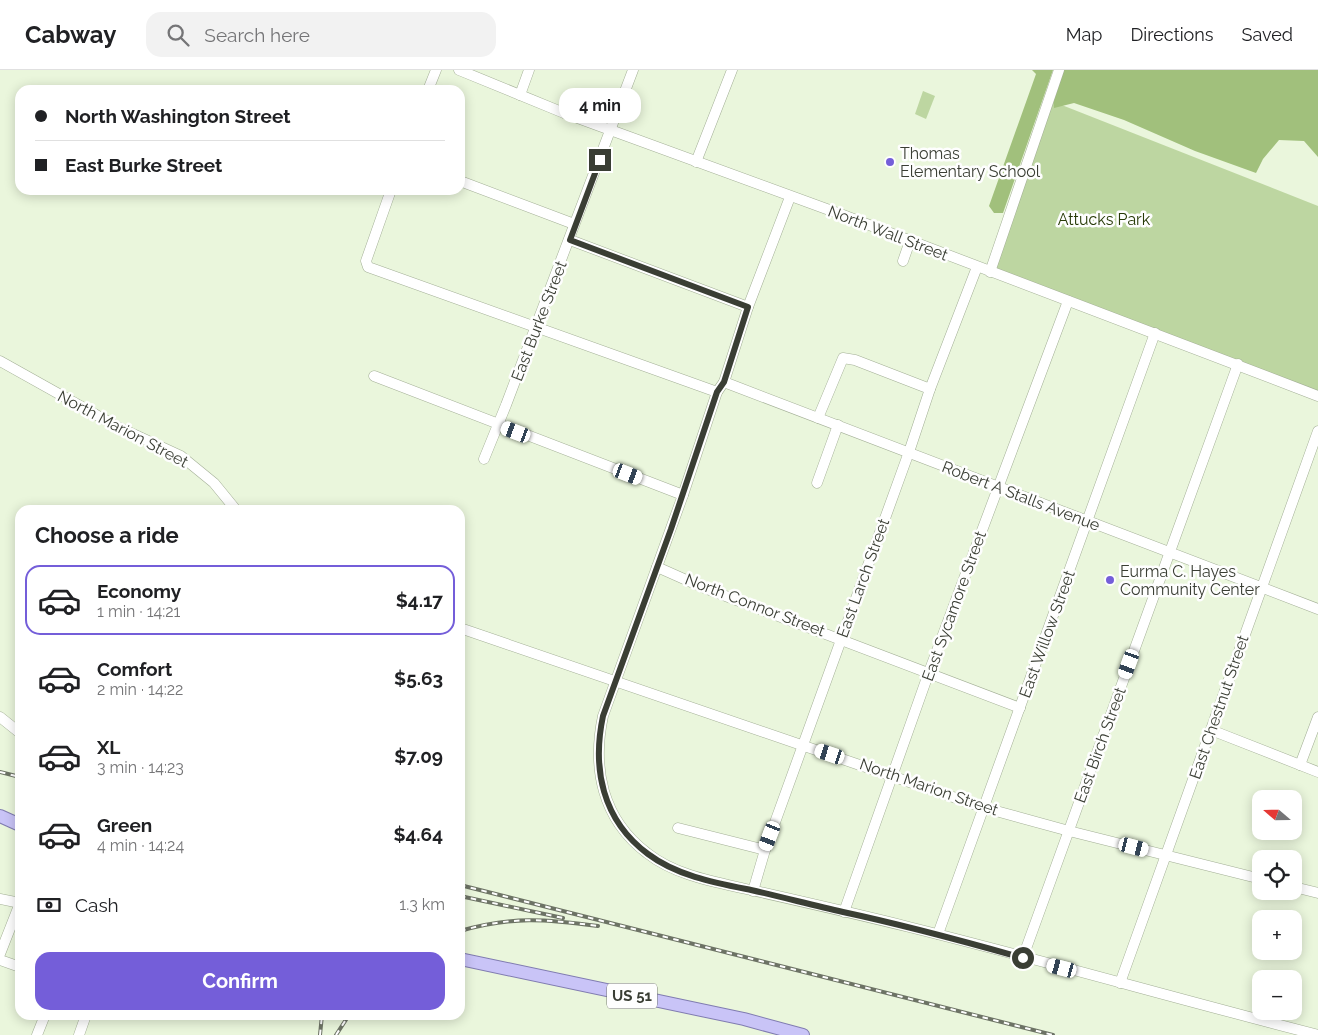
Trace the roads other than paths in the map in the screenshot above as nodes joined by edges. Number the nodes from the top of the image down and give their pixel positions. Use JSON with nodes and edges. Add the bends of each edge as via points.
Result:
{"nodes":[{"id":1,"x":436,"y":70,"type":"edge"},
{"id":2,"x":459,"y":70,"type":"edge"},
{"id":3,"x":529,"y":70,"type":"edge"},
{"id":4,"x":634,"y":70,"type":"edge"},
{"id":5,"x":732,"y":70,"type":"edge"},
{"id":6,"x":1059,"y":70,"type":"edge"},
{"id":7,"x":430,"y":85,"type":"edge"},
{"id":8,"x":520,"y":95,"type":"junction"},
{"id":9,"x":612,"y":130,"type":"junction"},
{"id":10,"x":696,"y":162,"type":"junction"},
{"id":11,"x":465,"y":183,"type":"edge"},
{"id":12,"x":389,"y":195,"type":"edge"},
{"id":13,"x":790,"y":197,"type":"junction"},
{"id":14,"x":574,"y":224,"type":"junction"},
{"id":15,"x":570,"y":240,"type":"junction"},
{"id":16,"x":910,"y":241,"type":"junction"},
{"id":17,"x":903,"y":261,"type":"dead end"},
{"id":18,"x":977,"y":267,"type":"junction"},
{"id":19,"x":990,"y":272,"type":"junction"},
{"id":20,"x":1068,"y":301,"type":"junction"},
{"id":21,"x":748,"y":307,"type":"junction"},
{"id":22,"x":535,"y":328,"type":"junction"},
{"id":23,"x":1155,"y":333,"type":"junction"},
{"id":24,"x":0,"y":361,"type":"edge"},
{"id":25,"x":1238,"y":364,"type":"junction"},
{"id":26,"x":374,"y":376,"type":"dead end"},
{"id":27,"x":724,"y":382,"type":"junction"},
{"id":28,"x":930,"y":388,"type":"junction"},
{"id":29,"x":717,"y":392,"type":"junction"},
{"id":30,"x":1318,"y":396,"type":"edge"},
{"id":31,"x":818,"y":418,"type":"junction"},
{"id":32,"x":498,"y":425,"type":"junction"},
{"id":33,"x":838,"y":425,"type":"junction"},
{"id":34,"x":1318,"y":431,"type":"edge"},
{"id":35,"x":909,"y":452,"type":"junction"},
{"id":36,"x":484,"y":459,"type":"dead end"},
{"id":37,"x":817,"y":483,"type":"dead end"},
{"id":38,"x":998,"y":487,"type":"junction"},
{"id":39,"x":683,"y":495,"type":"junction"},
{"id":40,"x":232,"y":505,"type":"edge"},
{"id":41,"x":1087,"y":522,"type":"junction"},
{"id":42,"x":1170,"y":552,"type":"junction"},
{"id":43,"x":657,"y":567,"type":"junction"},
{"id":44,"x":1261,"y":587,"type":"junction"},
{"id":45,"x":1318,"y":609,"type":"edge"},
{"id":46,"x":465,"y":630,"type":"edge"},
{"id":47,"x":842,"y":638,"type":"junction"},
{"id":48,"x":929,"y":672,"type":"junction"},
{"id":49,"x":615,"y":680,"type":"junction"},
{"id":50,"x":1020,"y":708,"type":"junction"},
{"id":51,"x":0,"y":717,"type":"edge"},
{"id":52,"x":1318,"y":717,"type":"edge"},
{"id":53,"x":15,"y":729,"type":"edge"},
{"id":54,"x":1211,"y":730,"type":"junction"},
{"id":55,"x":804,"y":746,"type":"junction"},
{"id":56,"x":1300,"y":765,"type":"junction"},
{"id":57,"x":1318,"y":772,"type":"edge"},
{"id":58,"x":892,"y":775,"type":"junction"},
{"id":59,"x":984,"y":808,"type":"junction"},
{"id":60,"x":0,"y":816,"type":"edge"},
{"id":61,"x":15,"y":823,"type":"edge"},
{"id":62,"x":678,"y":828,"type":"dead end"},
{"id":63,"x":1069,"y":832,"type":"junction"},
{"id":64,"x":764,"y":850,"type":"junction"},
{"id":65,"x":1167,"y":855,"type":"junction"},
{"id":66,"x":1252,"y":877,"type":"edge"},
{"id":67,"x":1302,"y":889,"type":"edge"},
{"id":68,"x":753,"y":891,"type":"junction"},
{"id":69,"x":1318,"y":893,"type":"edge"},
{"id":70,"x":0,"y":898,"type":"edge"},
{"id":71,"x":15,"y":902,"type":"edge"},
{"id":72,"x":844,"y":912,"type":"junction"},
{"id":73,"x":15,"y":916,"type":"edge"},
{"id":74,"x":938,"y":934,"type":"junction"},
{"id":75,"x":0,"y":954,"type":"edge"},
{"id":76,"x":1023,"y":958,"type":"junction"},
{"id":77,"x":0,"y":960,"type":"edge"},
{"id":78,"x":465,"y":960,"type":"edge"},
{"id":79,"x":15,"y":965,"type":"edge"},
{"id":80,"x":1120,"y":983,"type":"junction"},
{"id":81,"x":42,"y":1020,"type":"edge"},
{"id":82,"x":84,"y":1020,"type":"edge"},
{"id":83,"x":37,"y":1035,"type":"edge"},
{"id":84,"x":79,"y":1035,"type":"edge"},
{"id":85,"x":804,"y":1035,"type":"edge"},
{"id":86,"x":1318,"y":1035,"type":"edge"}],
"edges":[{"from":1,"to":7,"type":"street"},
{"from":2,"to":8,"type":"street","name":"North Wall Street"},
{"from":3,"to":8,"type":"street"},
{"from":4,"to":9,"type":"street","name":"East Burke Street"},
{"from":5,"to":10,"type":"street"},
{"from":6,"to":19,"type":"street"},
{"from":8,"to":9,"type":"street","name":"North Wall Street"},
{"from":9,"to":10,"type":"street","name":"North Wall Street"},
{"from":9,"to":14,"type":"street","name":"East Burke Street"},
{"from":10,"to":13,"type":"street","name":"North Wall Street"},
{"from":11,"to":14,"type":"street"},
{"from":12,"to":22,"type":"street","via":[[365,264]]},
{"from":13,"to":16,"type":"street","name":"North Wall Street"},
{"from":13,"to":21,"type":"street"},
{"from":14,"to":15,"type":"street","name":"East Burke Street"},
{"from":15,"to":21,"type":"street"},
{"from":15,"to":22,"type":"street","name":"East Burke Street"},
{"from":16,"to":17,"type":"street"},
{"from":16,"to":18,"type":"street","name":"North Wall Street"},
{"from":18,"to":19,"type":"street","name":"North Wall Street"},
{"from":18,"to":28,"type":"street","name":"East Larch Street"},
{"from":19,"to":20,"type":"street","name":"North Wall Street"},
{"from":20,"to":23,"type":"street","name":"North Wall Street"},
{"from":20,"to":38,"type":"street","name":"East Sycamore Street"},
{"from":21,"to":27,"type":"street"},
{"from":22,"to":29,"type":"street"},
{"from":22,"to":32,"type":"street","name":"East Burke Street"},
{"from":23,"to":25,"type":"street","name":"North Wall Street"},
{"from":23,"to":41,"type":"street","name":"East Willow Street"},
{"from":24,"to":40,"type":"street","name":"North Marion Street","via":[[118,427],[181,456],[214,483]]},
{"from":25,"to":30,"type":"street","name":"North Wall Street"},
{"from":25,"to":42,"type":"street","name":"East Birch Street"},
{"from":26,"to":32,"type":"street"},
{"from":27,"to":29,"type":"street"},
{"from":27,"to":31,"type":"street","name":"Robert A Stalls Avenue"},
{"from":28,"to":31,"type":"street","via":[[843,358]]},
{"from":28,"to":35,"type":"street","name":"East Larch Street"},
{"from":29,"to":39,"type":"street"},
{"from":31,"to":33,"type":"street","name":"Robert A Stalls Avenue"},
{"from":32,"to":36,"type":"street","name":"East Burke Street"},
{"from":32,"to":39,"type":"street"},
{"from":33,"to":35,"type":"street","name":"Robert A Stalls Avenue"},
{"from":33,"to":37,"type":"street"},
{"from":34,"to":44,"type":"street","name":"East Chestnut Street"},
{"from":35,"to":38,"type":"street","name":"Robert A Stalls Avenue"},
{"from":35,"to":47,"type":"street","name":"East Larch Street"},
{"from":38,"to":41,"type":"street","name":"Robert A Stalls Avenue"},
{"from":38,"to":48,"type":"street","name":"East Sycamore Street"},
{"from":39,"to":43,"type":"street"},
{"from":41,"to":42,"type":"street","name":"Robert A Stalls Avenue"},
{"from":41,"to":50,"type":"street","name":"East Willow Street"},
{"from":42,"to":44,"type":"street","name":"Robert A Stalls Avenue"},
{"from":42,"to":63,"type":"street","name":"East Birch Street"},
{"from":43,"to":47,"type":"street","name":"North Connor Street","via":[[702,587]]},
{"from":43,"to":49,"type":"street"},
{"from":44,"to":45,"type":"street","name":"Robert A Stalls Avenue"},
{"from":44,"to":54,"type":"street","name":"East Chestnut Street"},
{"from":46,"to":49,"type":"street","name":"North Marion Street"},
{"from":47,"to":48,"type":"street","name":"North Connor Street"},
{"from":47,"to":55,"type":"street","name":"East Larch Street"},
{"from":48,"to":50,"type":"street","name":"North Connor Street"},
{"from":48,"to":58,"type":"street","name":"East Sycamore Street"},
{"from":49,"to":55,"type":"street","name":"North Marion Street"},
{"from":49,"to":68,"type":"street","via":[[598,740],[598,765],[610,808],[626,832],[658,861],[692,876]]},
{"from":50,"to":59,"type":"street","name":"East Willow Street"},
{"from":51,"to":53,"type":"street"},
{"from":52,"to":56,"type":"street"},
{"from":54,"to":56,"type":"street"},
{"from":54,"to":65,"type":"street","name":"East Chestnut Street"},
{"from":55,"to":58,"type":"street","name":"North Marion Street"},
{"from":55,"to":64,"type":"street","name":"East Larch Street"},
{"from":56,"to":57,"type":"street"},
{"from":58,"to":59,"type":"street","name":"North Marion Street"},
{"from":58,"to":72,"type":"street","name":"East Sycamore Street"},
{"from":59,"to":63,"type":"street","name":"North Marion Street"},
{"from":59,"to":74,"type":"street","name":"East Willow Street"},
{"from":60,"to":61,"type":"main road"},
{"from":62,"to":64,"type":"street"},
{"from":63,"to":65,"type":"street","name":"North Marion Street"},
{"from":63,"to":76,"type":"street","name":"East Birch Street"},
{"from":64,"to":68,"type":"street","name":"East Larch Street"},
{"from":65,"to":66,"type":"street","name":"North Marion Street"},
{"from":65,"to":80,"type":"street","name":"East Chestnut Street"},
{"from":67,"to":69,"type":"street"},
{"from":68,"to":72,"type":"street"},
{"from":70,"to":71,"type":"street"},
{"from":72,"to":74,"type":"street"},
{"from":73,"to":75,"type":"street"},
{"from":74,"to":76,"type":"street"},
{"from":76,"to":80,"type":"street"},
{"from":77,"to":79,"type":"street"},
{"from":78,"to":85,"type":"main road","number":"US 51","via":[[744,1019]]},
{"from":80,"to":86,"type":"street"},
{"from":81,"to":83,"type":"street"},
{"from":82,"to":84,"type":"street"}]}
